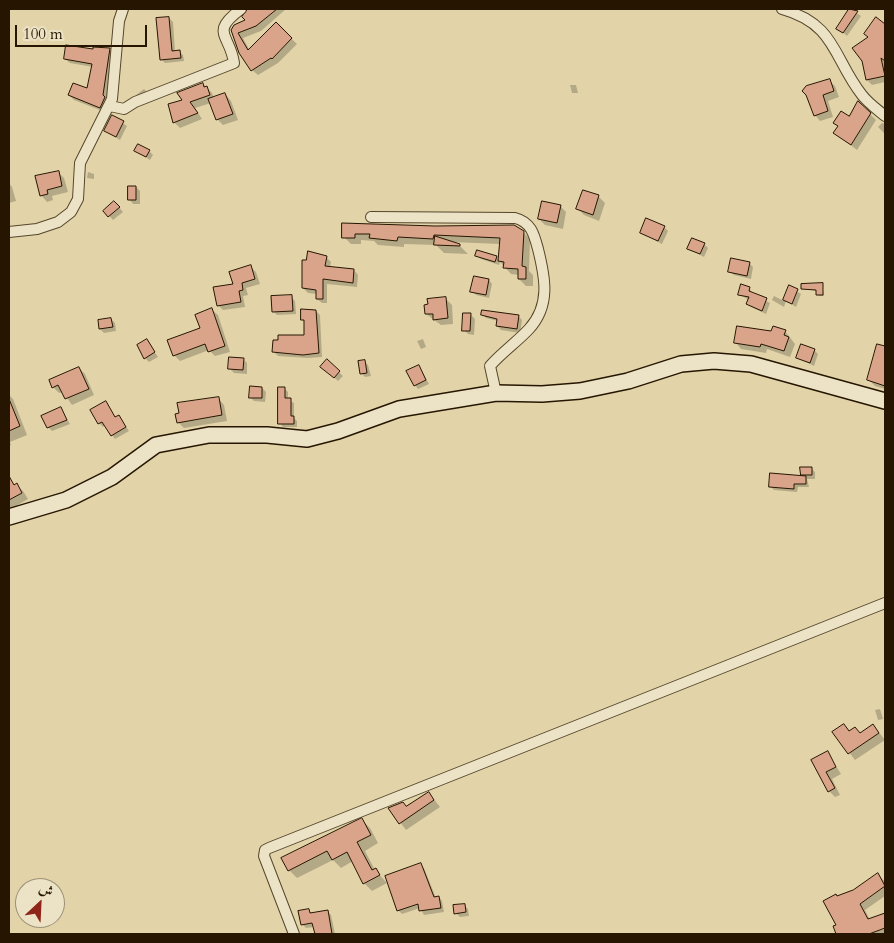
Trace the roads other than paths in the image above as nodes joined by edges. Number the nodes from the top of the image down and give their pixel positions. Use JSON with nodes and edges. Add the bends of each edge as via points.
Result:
{"nodes":[{"id":1,"x":123,"y":9,"type":"edge"},
{"id":2,"x":241,"y":9,"type":"edge"},
{"id":3,"x":782,"y":9,"type":"edge"},
{"id":4,"x":110,"y":106,"type":"junction"},
{"id":5,"x":885,"y":116,"type":"edge"},
{"id":6,"x":371,"y":217,"type":"dead end"},
{"id":7,"x":9,"y":232,"type":"edge"},
{"id":8,"x":496,"y":393,"type":"junction"},
{"id":9,"x":885,"y":401,"type":"edge"},
{"id":10,"x":9,"y":517,"type":"edge"},
{"id":11,"x":885,"y":603,"type":"edge"},
{"id":12,"x":294,"y":934,"type":"edge"}],
"edges":[{"from":1,"to":4,"type":"street"},
{"from":2,"to":4,"type":"street","via":[[226,20],[224,28],[224,39],[234,63],[124,109]]},
{"from":3,"to":5,"type":"street","via":[[804,16],[821,29],[862,96]]},
{"from":4,"to":7,"type":"street","via":[[80,163],[78,199],[71,212],[44,227]]},
{"from":6,"to":8,"type":"street","via":[[515,218],[525,221],[533,232],[546,293],[530,328],[500,353],[490,366]]},
{"from":8,"to":9,"type":"street","via":[[580,392],[681,364],[714,361],[751,364]]},
{"from":8,"to":10,"type":"street","via":[[398,409],[307,439],[209,435],[156,444],[112,478],[66,500]]},
{"from":11,"to":12,"type":"street","via":[[268,848],[264,856]]}]}
